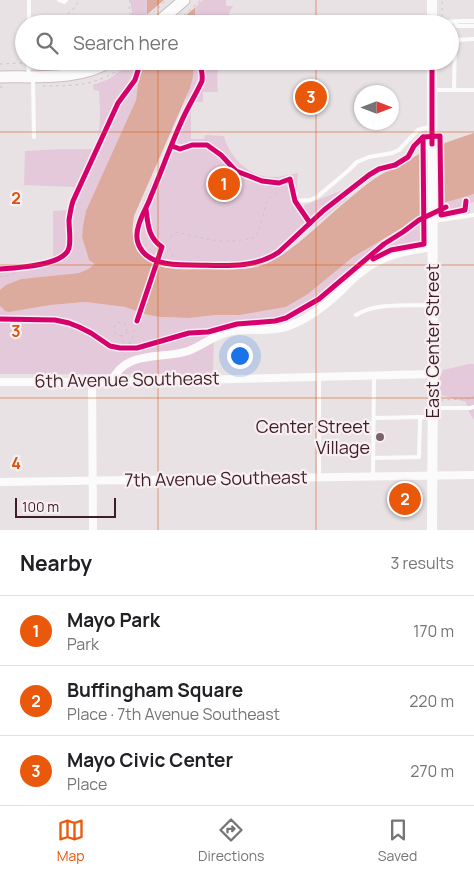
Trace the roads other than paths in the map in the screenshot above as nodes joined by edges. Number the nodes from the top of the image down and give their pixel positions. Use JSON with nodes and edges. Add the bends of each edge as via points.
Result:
{"nodes":[{"id":1,"x":30,"y":0,"type":"edge"},
{"id":2,"x":59,"y":0,"type":"edge"},
{"id":3,"x":66,"y":0,"type":"edge"},
{"id":4,"x":184,"y":0,"type":"edge"},
{"id":5,"x":432,"y":0,"type":"edge"},
{"id":6,"x":29,"y":15,"type":"edge"},
{"id":7,"x":166,"y":15,"type":"edge"},
{"id":8,"x":434,"y":15,"type":"edge"},
{"id":9,"x":474,"y":21,"type":"edge"},
{"id":10,"x":459,"y":22,"type":"edge"},
{"id":11,"x":459,"y":26,"type":"edge"},
{"id":12,"x":474,"y":26,"type":"edge"},
{"id":13,"x":474,"y":39,"type":"edge"},
{"id":14,"x":459,"y":40,"type":"edge"},
{"id":15,"x":30,"y":70,"type":"edge"},
{"id":16,"x":93,"y":70,"type":"edge"},
{"id":17,"x":432,"y":70,"type":"edge"},
{"id":18,"x":454,"y":70,"type":"edge"},
{"id":19,"x":31,"y":76,"type":"junction"},
{"id":20,"x":0,"y":77,"type":"edge"},
{"id":21,"x":432,"y":90,"type":"junction"},
{"id":22,"x":454,"y":90,"type":"junction"},
{"id":23,"x":474,"y":90,"type":"edge"},
{"id":24,"x":432,"y":126,"type":"junction"},
{"id":25,"x":34,"y":137,"type":"dead end"},
{"id":26,"x":295,"y":202,"type":"road end"},
{"id":27,"x":474,"y":215,"type":"edge"},
{"id":28,"x":432,"y":221,"type":"junction"},
{"id":29,"x":432,"y":247,"type":"junction"},
{"id":30,"x":433,"y":305,"type":"junction"},
{"id":31,"x":356,"y":314,"type":"dead end"},
{"id":32,"x":433,"y":374,"type":"junction"},
{"id":33,"x":374,"y":375,"type":"junction"},
{"id":34,"x":319,"y":376,"type":"junction"},
{"id":35,"x":0,"y":382,"type":"edge"},
{"id":36,"x":92,"y":382,"type":"junction"},
{"id":37,"x":111,"y":382,"type":"junction"},
{"id":38,"x":474,"y":407,"type":"edge"},
{"id":39,"x":433,"y":413,"type":"junction"},
{"id":40,"x":420,"y":417,"type":"junction"},
{"id":41,"x":374,"y":418,"type":"junction"},
{"id":42,"x":373,"y":458,"type":"junction"},
{"id":43,"x":374,"y":476,"type":"junction"},
{"id":44,"x":433,"y":476,"type":"junction"},
{"id":45,"x":474,"y":476,"type":"edge"},
{"id":46,"x":319,"y":477,"type":"junction"},
{"id":47,"x":0,"y":482,"type":"edge"},
{"id":48,"x":93,"y":482,"type":"junction"},
{"id":49,"x":93,"y":530,"type":"edge"},
{"id":50,"x":432,"y":530,"type":"edge"}],
"edges":[{"from":1,"to":6,"type":"lane"},
{"from":2,"to":3,"type":"lane"},
{"from":4,"to":7,"type":"main road"},
{"from":5,"to":8,"type":"street"},
{"from":9,"to":10,"type":"lane"},
{"from":11,"to":12,"type":"lane"},
{"from":13,"to":14,"type":"lane"},
{"from":15,"to":19,"type":"lane"},
{"from":16,"to":19,"type":"main road","via":[[62,76]]},
{"from":17,"to":21,"type":"street","name":"East Center Street"},
{"from":18,"to":22,"type":"lane"},
{"from":19,"to":20,"type":"main road"},
{"from":19,"to":25,"type":"lane"},
{"from":21,"to":22,"type":"lane"},
{"from":21,"to":24,"type":"street","name":"East Center Street"},
{"from":22,"to":23,"type":"lane"},
{"from":24,"to":26,"type":"lane","via":[[418,130],[399,150],[357,162],[316,197]]},
{"from":24,"to":28,"type":"street","name":"East Center Street"},
{"from":27,"to":28,"type":"lane"},
{"from":28,"to":29,"type":"street","name":"East Center Street"},
{"from":29,"to":30,"type":"street","name":"East Center Street"},
{"from":29,"to":37,"type":"street","via":[[402,252],[375,262],[332,300],[300,321],[274,330],[228,332],[188,351],[146,356],[126,364]]},
{"from":30,"to":31,"type":"lane","via":[[374,307]]},
{"from":30,"to":32,"type":"street","name":"East Center Street"},
{"from":32,"to":33,"type":"street","name":"6th Avenue Southeast"},
{"from":32,"to":39,"type":"street","name":"East Center Street"},
{"from":33,"to":34,"type":"street","name":"6th Avenue Southeast"},
{"from":33,"to":41,"type":"lane"},
{"from":34,"to":37,"type":"street","name":"6th Avenue Southeast"},
{"from":34,"to":46,"type":"lane"},
{"from":35,"to":36,"type":"street","name":"6th Avenue Southeast"},
{"from":36,"to":37,"type":"street","name":"6th Avenue Southeast"},
{"from":36,"to":48,"type":"street"},
{"from":38,"to":39,"type":"lane"},
{"from":39,"to":40,"type":"lane"},
{"from":39,"to":44,"type":"street","name":"East Center Street"},
{"from":40,"to":41,"type":"lane"},
{"from":40,"to":42,"type":"lane","via":[[419,457]]},
{"from":41,"to":42,"type":"lane"},
{"from":42,"to":43,"type":"lane"},
{"from":43,"to":44,"type":"street","name":"7th Avenue Southeast"},
{"from":43,"to":46,"type":"street","name":"7th Avenue Southeast"},
{"from":44,"to":45,"type":"street","name":"7th Avenue Southeast"},
{"from":44,"to":50,"type":"street","name":"East Center Street"},
{"from":46,"to":48,"type":"street","name":"7th Avenue Southeast"},
{"from":47,"to":48,"type":"street","name":"7th Avenue Southeast"},
{"from":48,"to":49,"type":"street"}]}
